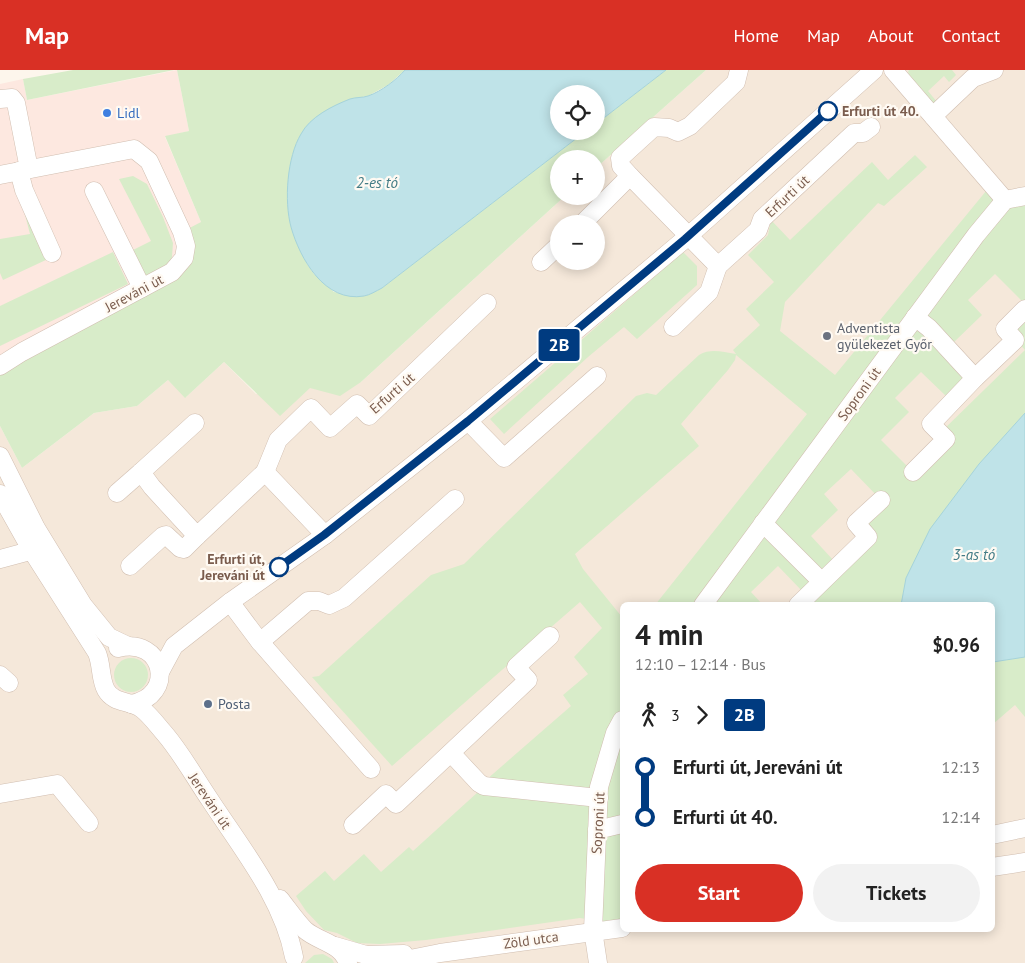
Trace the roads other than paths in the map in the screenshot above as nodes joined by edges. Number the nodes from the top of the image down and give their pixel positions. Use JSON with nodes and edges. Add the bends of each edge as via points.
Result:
{"nodes":[{"id":1,"x":739,"y":70,"type":"edge"},
{"id":2,"x":874,"y":70,"type":"edge"},
{"id":3,"x":893,"y":70,"type":"edge"},
{"id":4,"x":994,"y":70,"type":"edge"},
{"id":5,"x":0,"y":99,"type":"edge"},
{"id":6,"x":933,"y":116,"type":"junction"},
{"id":7,"x":871,"y":127,"type":"dead end"},
{"id":8,"x":24,"y":170,"type":"junction"},
{"id":9,"x":0,"y":175,"type":"edge"},
{"id":10,"x":630,"y":176,"type":"junction"},
{"id":11,"x":94,"y":191,"type":"dead end"},
{"id":12,"x":1025,"y":196,"type":"edge"},
{"id":13,"x":1005,"y":200,"type":"junction"},
{"id":14,"x":591,"y":215,"type":"edge"},
{"id":15,"x":688,"y":236,"type":"junction"},
{"id":16,"x":52,"y":252,"type":"dead end"},
{"id":17,"x":550,"y":254,"type":"edge"},
{"id":18,"x":541,"y":262,"type":"dead end"},
{"id":19,"x":718,"y":266,"type":"junction"},
{"id":20,"x":142,"y":288,"type":"junction"},
{"id":21,"x":487,"y":303,"type":"dead end"},
{"id":22,"x":1025,"y":308,"type":"edge"},
{"id":23,"x":915,"y":316,"type":"junction"},
{"id":24,"x":673,"y":327,"type":"dead end"},
{"id":25,"x":22,"y":352,"type":"junction"},
{"id":26,"x":0,"y":353,"type":"edge"},
{"id":27,"x":0,"y":366,"type":"edge"},
{"id":28,"x":597,"y":376,"type":"dead end"},
{"id":29,"x":975,"y":378,"type":"junction"},
{"id":30,"x":468,"y":421,"type":"junction"},
{"id":31,"x":195,"y":423,"type":"dead end"},
{"id":32,"x":0,"y":456,"type":"edge"},
{"id":33,"x":141,"y":472,"type":"junction"},
{"id":34,"x":265,"y":472,"type":"junction"},
{"id":35,"x":913,"y":472,"type":"dead end"},
{"id":36,"x":117,"y":493,"type":"dead end"},
{"id":37,"x":0,"y":494,"type":"edge"},
{"id":38,"x":455,"y":499,"type":"dead end"},
{"id":39,"x":881,"y":500,"type":"dead end"},
{"id":40,"x":763,"y":523,"type":"junction"},
{"id":41,"x":324,"y":535,"type":"junction"},
{"id":42,"x":197,"y":536,"type":"junction"},
{"id":43,"x":39,"y":548,"type":"junction"},
{"id":44,"x":0,"y":559,"type":"edge"},
{"id":45,"x":130,"y":566,"type":"dead end"},
{"id":46,"x":821,"y":582,"type":"junction"},
{"id":47,"x":230,"y":602,"type":"junction"},
{"id":48,"x":705,"y":602,"type":"edge"},
{"id":49,"x":801,"y":602,"type":"edge"},
{"id":50,"x":550,"y":636,"type":"dead end"},
{"id":51,"x":260,"y":642,"type":"junction"},
{"id":52,"x":174,"y":646,"type":"junction"},
{"id":53,"x":135,"y":647,"type":"junction"},
{"id":54,"x":102,"y":671,"type":"junction"},
{"id":55,"x":160,"y":672,"type":"junction"},
{"id":56,"x":156,"y":690,"type":"junction"},
{"id":57,"x":131,"y":704,"type":"junction"},
{"id":58,"x":620,"y":724,"type":"edge"},
{"id":59,"x":166,"y":735,"type":"junction"},
{"id":60,"x":451,"y":753,"type":"junction"},
{"id":61,"x":371,"y":769,"type":"dead end"},
{"id":62,"x":0,"y":794,"type":"edge"},
{"id":63,"x":599,"y":798,"type":"junction"},
{"id":64,"x":89,"y":824,"type":"dead end"},
{"id":65,"x":620,"y":824,"type":"edge"},
{"id":66,"x":353,"y":825,"type":"dead end"},
{"id":67,"x":1025,"y":828,"type":"edge"},
{"id":68,"x":597,"y":830,"type":"junction"},
{"id":69,"x":995,"y":834,"type":"edge"},
{"id":70,"x":1025,"y":862,"type":"edge"},
{"id":71,"x":995,"y":867,"type":"edge"},
{"id":72,"x":254,"y":868,"type":"junction"},
{"id":73,"x":620,"y":928,"type":"edge"},
{"id":74,"x":593,"y":930,"type":"junction"},
{"id":75,"x":332,"y":945,"type":"junction"},
{"id":76,"x":440,"y":953,"type":"junction"},
{"id":77,"x":293,"y":960,"type":"edge"},
{"id":78,"x":348,"y":963,"type":"edge"},
{"id":79,"x":390,"y":963,"type":"edge"},
{"id":80,"x":598,"y":963,"type":"edge"}],
"edges":[{"from":1,"to":10,"type":"street","via":[[736,82],[690,126],[678,132],[654,127],[620,158],[621,166]]},
{"from":2,"to":15,"type":"street"},
{"from":3,"to":6,"type":"street"},
{"from":4,"to":6,"type":"street","via":[[973,78]]},
{"from":5,"to":8,"type":"street","via":[[12,98],[16,103]]},
{"from":6,"to":13,"type":"street"},
{"from":7,"to":19,"type":"street","name":"Erfurti út","via":[[863,133],[854,133],[762,219],[758,230]]},
{"from":8,"to":9,"type":"street"},
{"from":8,"to":16,"type":"street","via":[[24,190]]},
{"from":8,"to":20,"type":"street","name":"Jereváni út","via":[[134,149],[142,154],[186,246],[184,258],[172,272]]},
{"from":10,"to":14,"type":"street"},
{"from":10,"to":15,"type":"street"},
{"from":11,"to":20,"type":"street"},
{"from":12,"to":13,"type":"street"},
{"from":13,"to":23,"type":"street","name":"Soproni út"},
{"from":15,"to":19,"type":"street"},
{"from":15,"to":30,"type":"street"},
{"from":17,"to":18,"type":"street"},
{"from":19,"to":24,"type":"street","via":[[709,292]]},
{"from":20,"to":25,"type":"street","name":"Jereváni út"},
{"from":21,"to":34,"type":"street","name":"Erfurti út","via":[[369,416],[357,404],[330,428],[311,408],[278,440]]},
{"from":22,"to":29,"type":"street","via":[[1004,329],[1015,340]]},
{"from":23,"to":29,"type":"street"},
{"from":23,"to":40,"type":"street","name":"Soproni út"},
{"from":25,"to":26,"type":"street","name":"Jereváni út"},
{"from":25,"to":27,"type":"street","name":"Jereváni út"},
{"from":28,"to":30,"type":"street","via":[[504,458]]},
{"from":29,"to":35,"type":"street","via":[[931,424],[946,439]]},
{"from":30,"to":41,"type":"street"},
{"from":31,"to":33,"type":"street"},
{"from":32,"to":43,"type":"street","name":"Jereváni út"},
{"from":33,"to":36,"type":"street"},
{"from":33,"to":42,"type":"street"},
{"from":34,"to":41,"type":"street"},
{"from":34,"to":42,"type":"street","name":"Erfurti út"},
{"from":37,"to":43,"type":"street","name":"Jereváni út"},
{"from":38,"to":51,"type":"street","via":[[344,598],[329,605],[308,601]]},
{"from":39,"to":46,"type":"street","via":[[856,523],[868,536]]},
{"from":40,"to":46,"type":"street"},
{"from":40,"to":48,"type":"street","name":"Soproni út"},
{"from":41,"to":47,"type":"street"},
{"from":42,"to":45,"type":"street","name":"Erfurti út","via":[[184,549],[163,536]]},
{"from":43,"to":44,"type":"street"},
{"from":43,"to":53,"type":"street","name":"Jereváni út","via":[[104,633]]},
{"from":43,"to":54,"type":"street","name":"Jereváni út","via":[[94,648]]},
{"from":46,"to":49,"type":"street"},
{"from":47,"to":51,"type":"street"},
{"from":47,"to":52,"type":"street"},
{"from":50,"to":60,"type":"street","via":[[516,667],[528,680]]},
{"from":51,"to":61,"type":"street"},
{"from":52,"to":53,"type":"street"},
{"from":52,"to":55,"type":"street"},
{"from":53,"to":54,"type":"street","via":[[118,648],[105,661]]},
{"from":53,"to":55,"type":"street","name":"Jereváni út","via":[[155,658]]},
{"from":54,"to":57,"type":"street","name":"Jereváni út","via":[[102,681],[112,697]]},
{"from":55,"to":56,"type":"street","name":"Jereváni út"},
{"from":56,"to":57,"type":"street","via":[[150,697]]},
{"from":56,"to":59,"type":"street","name":"Jereváni út"},
{"from":57,"to":59,"type":"street","name":"Jereváni út","via":[[140,708]]},
{"from":58,"to":63,"type":"street","name":"Soproni út","via":[[599,787]]},
{"from":59,"to":72,"type":"street","name":"Jereváni út"},
{"from":60,"to":63,"type":"street","via":[[484,786]]},
{"from":60,"to":66,"type":"street","via":[[396,804],[386,794]]},
{"from":62,"to":64,"type":"street","via":[[57,784]]},
{"from":63,"to":68,"type":"street","name":"Soproni út"},
{"from":65,"to":68,"type":"street"},
{"from":67,"to":69,"type":"street"},
{"from":68,"to":74,"type":"street","name":"Soproni út"},
{"from":70,"to":71,"type":"street"},
{"from":72,"to":75,"type":"street","name":"Jereváni út","via":[[304,928]]},
{"from":72,"to":77,"type":"street","name":"Jereváni út","via":[[279,912]]},
{"from":73,"to":74,"type":"street","name":"Zöld utca"},
{"from":74,"to":76,"type":"street","name":"Zöld utca"},
{"from":74,"to":80,"type":"street","name":"Soproni út"},
{"from":75,"to":76,"type":"street","name":"Zöld utca","via":[[366,955]]},
{"from":75,"to":77,"type":"street","name":"Jereváni út","via":[[312,943],[298,951]]},
{"from":75,"to":78,"type":"street","name":"Jereváni út","via":[[342,952]]},
{"from":76,"to":79,"type":"street","name":"Zöld utca"}]}
